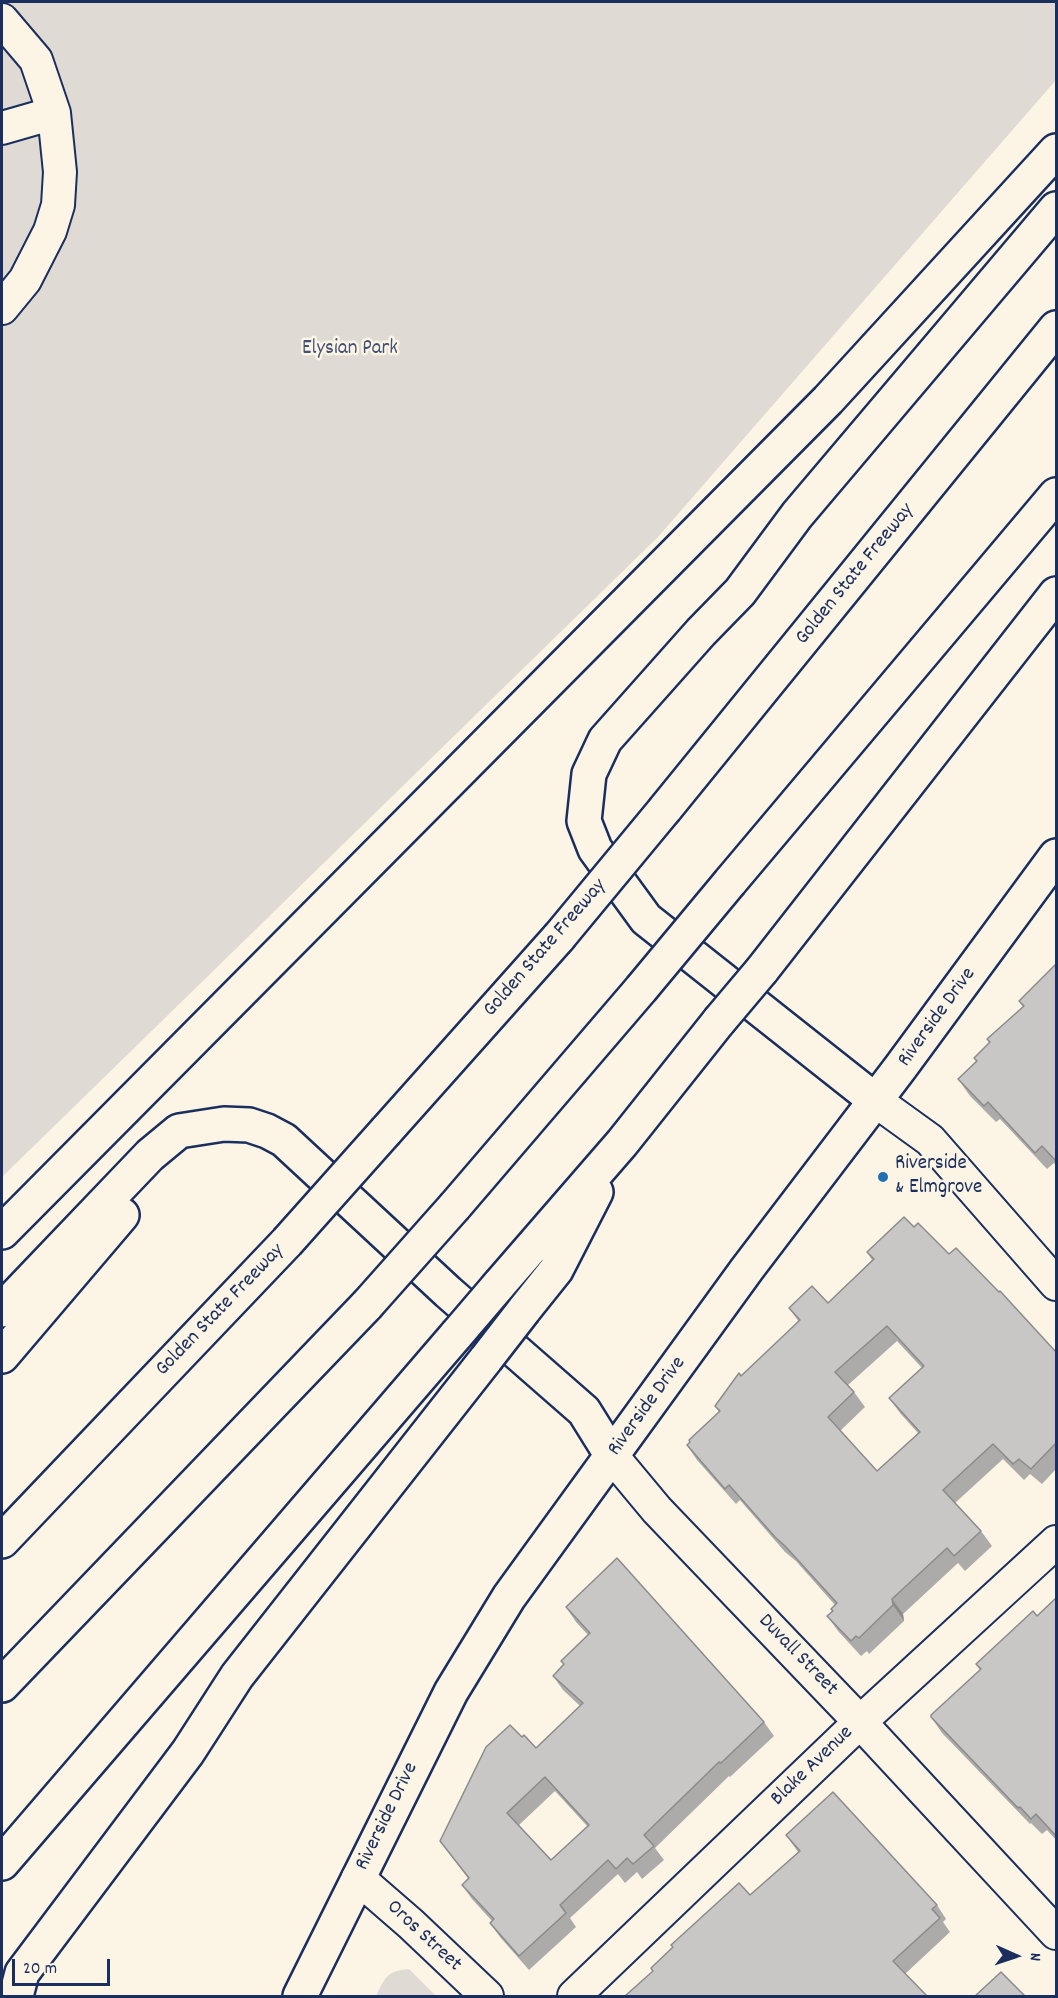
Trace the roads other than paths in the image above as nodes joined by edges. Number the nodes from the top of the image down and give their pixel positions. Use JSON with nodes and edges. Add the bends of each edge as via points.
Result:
{"nodes":[{"id":1,"x":2,"y":20,"type":"edge"},
{"id":2,"x":54,"y":114,"type":"junction"},
{"id":3,"x":2,"y":128,"type":"edge"},
{"id":4,"x":1056,"y":151,"type":"edge"},
{"id":5,"x":1056,"y":208,"type":"edge"},
{"id":6,"x":2,"y":308,"type":"edge"},
{"id":7,"x":1056,"y":328,"type":"edge"},
{"id":8,"x":1056,"y":495,"type":"edge"},
{"id":9,"x":1056,"y":594,"type":"edge"},
{"id":10,"x":1056,"y":856,"type":"edge"},
{"id":11,"x":876,"y":1101,"type":"junction"},
{"id":12,"x":210,"y":1127,"type":"junction"},
{"id":13,"x":622,"y":1143,"type":"junction"},
{"id":14,"x":2,"y":1232,"type":"edge"},
{"id":15,"x":1056,"y":1284,"type":"edge"},
{"id":16,"x":2,"y":1310,"type":"edge"},
{"id":17,"x":2,"y":1356,"type":"edge"},
{"id":18,"x":612,"y":1456,"type":"junction"},
{"id":19,"x":2,"y":1541,"type":"edge"},
{"id":20,"x":1056,"y":1542,"type":"edge"},
{"id":21,"x":2,"y":1685,"type":"edge"},
{"id":22,"x":860,"y":1722,"type":"junction"},
{"id":23,"x":2,"y":1863,"type":"edge"},
{"id":24,"x":358,"y":1878,"type":"junction"},
{"id":25,"x":1056,"y":1932,"type":"edge"},
{"id":26,"x":16,"y":1996,"type":"edge"},
{"id":27,"x":300,"y":1996,"type":"edge"},
{"id":28,"x":488,"y":1996,"type":"edge"},
{"id":29,"x":574,"y":1996,"type":"edge"}],
"edges":[{"from":1,"to":2,"type":"street","via":[[36,60]]},
{"from":2,"to":3,"type":"street"},
{"from":2,"to":6,"type":"street","via":[[60,172],[57,205],[50,231],[25,280]]},
{"from":4,"to":14,"type":"main road","via":[[828,400]]},
{"from":5,"to":11,"type":"main road","via":[[797,515],[740,592],[605,740],[589,774],[584,821],[595,849],[646,919]]},
{"from":7,"to":19,"type":"main road","name":"Golden State Freeway","bridge":true,"via":[[559,937],[287,1242]]},
{"from":8,"to":21,"type":"main road","bridge":true,"via":[[641,989],[367,1305]]},
{"from":9,"to":13,"type":"main road","bridge":true},
{"from":10,"to":11,"type":"main road","name":"Riverside Drive"},
{"from":11,"to":15,"type":"street","via":[[930,1140]]},
{"from":11,"to":18,"type":"main road","name":"Riverside Drive","via":[[747,1269]]},
{"from":12,"to":16,"type":"main road","via":[[179,1131],[150,1155]]},
{"from":12,"to":17,"type":"main road","via":[[183,1149]]},
{"from":12,"to":18,"type":"main road","via":[[249,1125],[284,1140],[584,1411]]},
{"from":13,"to":23,"type":"main road","bridge":true},
{"from":13,"to":26,"type":"main road","bridge":true,"via":[[556,1270],[237,1676],[174,1771],[22,1973]]},
{"from":18,"to":22,"type":"street","name":"Duvall Street","via":[[657,1510]]},
{"from":18,"to":24,"type":"main road","name":"Riverside Drive","via":[[509,1597],[451,1692]]},
{"from":20,"to":22,"type":"street","name":"Blake Avenue"},
{"from":22,"to":25,"type":"street","name":"Duvall Street"},
{"from":22,"to":29,"type":"street","name":"Blake Avenue"},
{"from":24,"to":27,"type":"main road","name":"Riverside Drive"},
{"from":24,"to":28,"type":"street","name":"Oros Street"}]}
